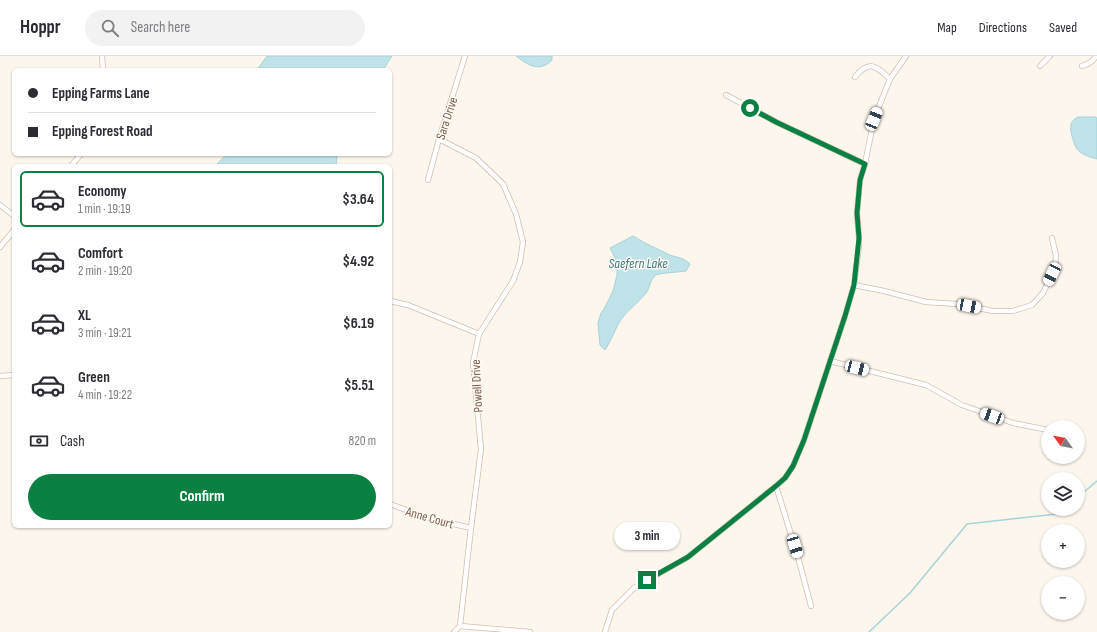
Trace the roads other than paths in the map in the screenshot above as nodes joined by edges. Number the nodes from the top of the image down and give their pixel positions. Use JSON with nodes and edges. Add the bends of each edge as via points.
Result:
{"nodes":[{"id":1,"x":102,"y":56,"type":"edge"},
{"id":2,"x":465,"y":56,"type":"edge"},
{"id":3,"x":906,"y":56,"type":"edge"},
{"id":4,"x":1050,"y":56,"type":"edge"},
{"id":5,"x":1096,"y":56,"type":"edge"},
{"id":6,"x":1040,"y":66,"type":"dead end"},
{"id":7,"x":1082,"y":66,"type":"dead end"},
{"id":8,"x":103,"y":68,"type":"edge"},
{"id":9,"x":855,"y":77,"type":"dead end"},
{"id":10,"x":890,"y":79,"type":"junction"},
{"id":11,"x":726,"y":95,"type":"dead end"},
{"id":12,"x":438,"y":139,"type":"junction"},
{"id":13,"x":79,"y":156,"type":"edge"},
{"id":14,"x":73,"y":164,"type":"edge"},
{"id":15,"x":865,"y":164,"type":"junction"},
{"id":16,"x":428,"y":180,"type":"dead end"},
{"id":17,"x":0,"y":205,"type":"edge"},
{"id":18,"x":12,"y":214,"type":"edge"},
{"id":19,"x":12,"y":232,"type":"edge"},
{"id":20,"x":1052,"y":238,"type":"dead end"},
{"id":21,"x":0,"y":247,"type":"edge"},
{"id":22,"x":854,"y":285,"type":"junction"},
{"id":23,"x":392,"y":301,"type":"edge"},
{"id":24,"x":479,"y":334,"type":"junction"},
{"id":25,"x":830,"y":361,"type":"junction"},
{"id":26,"x":12,"y":375,"type":"edge"},
{"id":27,"x":0,"y":376,"type":"edge"},
{"id":28,"x":1041,"y":429,"type":"edge"},
{"id":29,"x":776,"y":486,"type":"junction"},
{"id":30,"x":392,"y":505,"type":"edge"},
{"id":31,"x":471,"y":528,"type":"junction"},
{"id":32,"x":811,"y":606,"type":"dead end"},
{"id":33,"x":460,"y":626,"type":"junction"},
{"id":34,"x":454,"y":632,"type":"edge"},
{"id":35,"x":530,"y":632,"type":"edge"},
{"id":36,"x":605,"y":632,"type":"edge"}],
"edges":[{"from":1,"to":8,"type":"street"},
{"from":2,"to":12,"type":"street","name":"Sara Drive"},
{"from":3,"to":10,"type":"street"},
{"from":4,"to":6,"type":"street"},
{"from":5,"to":7,"type":"street","via":[[1090,63]]},
{"from":9,"to":10,"type":"street","via":[[861,69],[870,66],[879,68]]},
{"from":10,"to":15,"type":"street","via":[[874,119]]},
{"from":11,"to":15,"type":"street"},
{"from":12,"to":16,"type":"street","name":"Sara Drive"},
{"from":12,"to":24,"type":"street","name":"Powell Drive","via":[[476,158],[503,184],[516,214],[523,242],[520,262],[513,281]]},
{"from":13,"to":14,"type":"street"},
{"from":15,"to":22,"type":"street","via":[[857,207],[859,238]]},
{"from":17,"to":18,"type":"street"},
{"from":19,"to":21,"type":"street"},
{"from":20,"to":22,"type":"street","via":[[1056,256],[1055,268],[1043,293],[1032,305],[1013,311],[926,302]]},
{"from":22,"to":25,"type":"street"},
{"from":23,"to":24,"type":"street","via":[[408,304]]},
{"from":24,"to":31,"type":"street","name":"Powell Drive","via":[[473,362],[481,450]]},
{"from":25,"to":28,"type":"street","via":[[926,385],[962,405],[1013,424]]},
{"from":25,"to":29,"type":"street","via":[[793,466]]},
{"from":26,"to":27,"type":"street"},
{"from":29,"to":32,"type":"street"},
{"from":29,"to":36,"type":"street","via":[[688,557],[634,588],[612,610]]},
{"from":30,"to":31,"type":"street","name":"Anne Court","via":[[428,518]]},
{"from":31,"to":33,"type":"street","name":"Powell Drive"},
{"from":33,"to":34,"type":"street"},
{"from":33,"to":35,"type":"street"}]}
